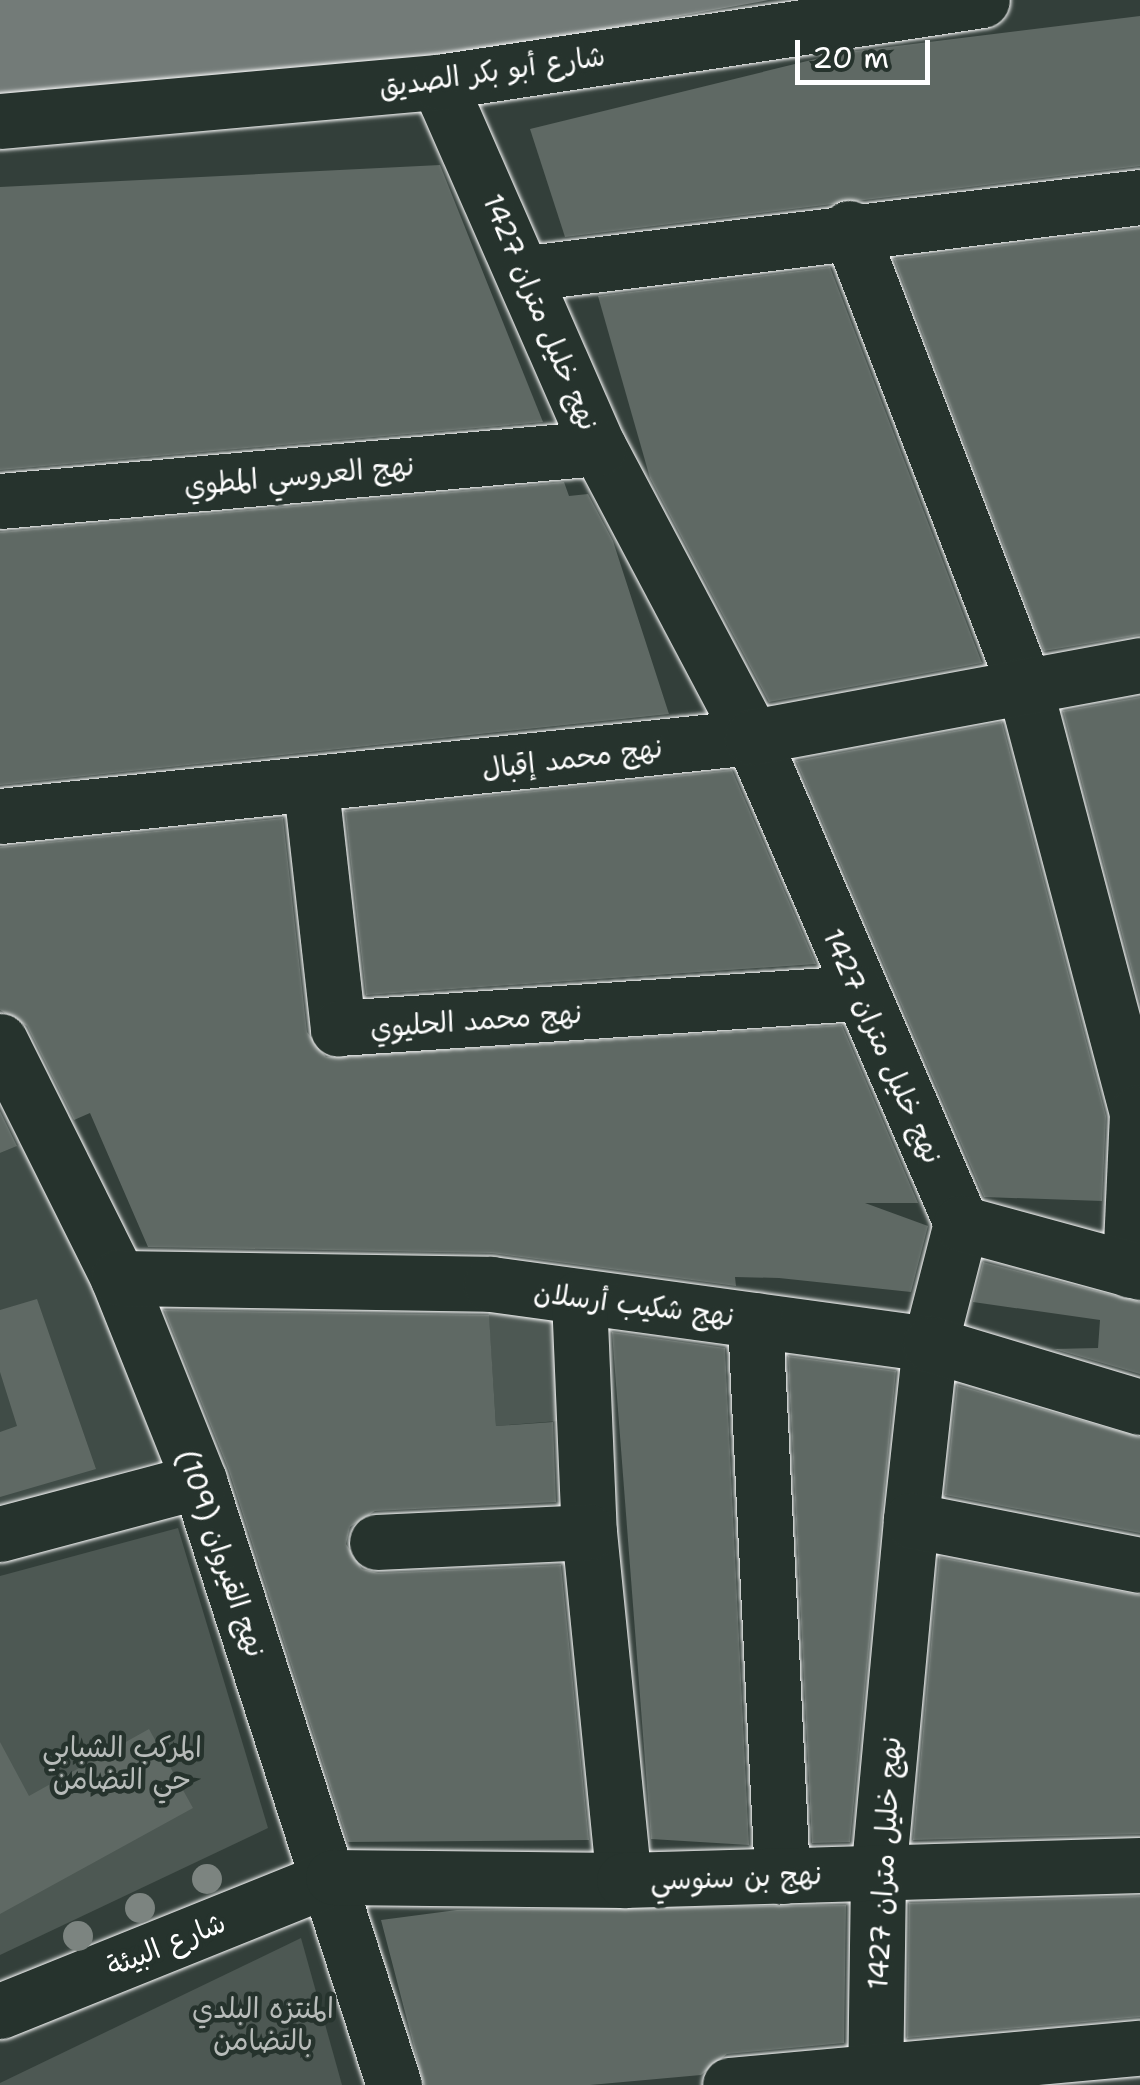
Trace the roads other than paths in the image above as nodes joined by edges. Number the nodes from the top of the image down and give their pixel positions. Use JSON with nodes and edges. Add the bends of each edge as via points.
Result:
{"nodes":[{"id":1,"x":982,"y":0,"type":"edge"},
{"id":2,"x":892,"y":6,"type":"edge"},
{"id":3,"x":438,"y":82,"type":"junction"},
{"id":4,"x":0,"y":121,"type":"edge"},
{"id":5,"x":1140,"y":197,"type":"edge"},
{"id":6,"x":849,"y":228,"type":"junction"},
{"id":7,"x":528,"y":273,"type":"junction"},
{"id":8,"x":598,"y":448,"type":"junction"},
{"id":9,"x":0,"y":501,"type":"edge"},
{"id":10,"x":1140,"y":665,"type":"edge"},
{"id":11,"x":1024,"y":685,"type":"junction"},
{"id":12,"x":752,"y":737,"type":"junction"},
{"id":13,"x":312,"y":788,"type":"junction"},
{"id":14,"x":0,"y":816,"type":"edge"},
{"id":15,"x":858,"y":992,"type":"junction"},
{"id":16,"x":0,"y":1041,"type":"edge"},
{"id":17,"x":1138,"y":1113,"type":"edge"},
{"id":18,"x":961,"y":1223,"type":"junction"},
{"id":19,"x":1135,"y":1271,"type":"edge"},
{"id":20,"x":118,"y":1278,"type":"junction"},
{"id":21,"x":579,"y":1298,"type":"junction"},
{"id":22,"x":755,"y":1320,"type":"junction"},
{"id":23,"x":930,"y":1344,"type":"junction"},
{"id":24,"x":1140,"y":1407,"type":"edge"},
{"id":25,"x":198,"y":1481,"type":"junction"},
{"id":26,"x":911,"y":1520,"type":"junction"},
{"id":27,"x":589,"y":1532,"type":"junction"},
{"id":28,"x":0,"y":1534,"type":"edge"},
{"id":29,"x":377,"y":1542,"type":"dead end"},
{"id":30,"x":1140,"y":1565,"type":"edge"},
{"id":31,"x":1140,"y":1865,"type":"edge"},
{"id":32,"x":878,"y":1874,"type":"junction"},
{"id":33,"x":782,"y":1876,"type":"junction"},
{"id":34,"x":333,"y":1878,"type":"junction"},
{"id":35,"x":624,"y":1880,"type":"junction"},
{"id":36,"x":0,"y":2011,"type":"edge"},
{"id":37,"x":1140,"y":2048,"type":"edge"},
{"id":38,"x":875,"y":2076,"type":"edge"},
{"id":39,"x":394,"y":2085,"type":"edge"},
{"id":40,"x":730,"y":2085,"type":"edge"}],
"edges":[{"from":1,"to":2,"type":"street","name":"شارع أبو بكر الصديق"},
{"from":2,"to":3,"type":"street","name":"شارع أبو بكر الصديق"},
{"from":3,"to":4,"type":"street","name":"شارع أبو بكر الصديق"},
{"from":3,"to":7,"type":"street","name":"نهج خليل متران 1427"},
{"from":5,"to":6,"type":"street"},
{"from":6,"to":7,"type":"street"},
{"from":6,"to":11,"type":"street"},
{"from":7,"to":8,"type":"street","name":"نهج خليل متران 1427"},
{"from":8,"to":9,"type":"street","name":"نهج العروسي المطوي"},
{"from":8,"to":12,"type":"street","name":"نهج خليل متران 1427"},
{"from":10,"to":11,"type":"street","name":"نهج محمد إقبال"},
{"from":11,"to":12,"type":"street","name":"نهج محمد إقبال"},
{"from":11,"to":17,"type":"street"},
{"from":12,"to":13,"type":"street","name":"نهج محمد إقبال"},
{"from":12,"to":15,"type":"street","name":"نهج خليل متران 1427"},
{"from":13,"to":14,"type":"street","name":"نهج محمد إقبال"},
{"from":13,"to":15,"type":"street","name":"نهج محمد الحليوي","via":[[338,1028]]},
{"from":15,"to":18,"type":"street","name":"نهج خليل متران 1427"},
{"from":16,"to":20,"type":"street","name":"نهج القيروان (109)"},
{"from":17,"to":19,"type":"street"},
{"from":18,"to":19,"type":"street"},
{"from":18,"to":23,"type":"street","name":"نهج خليل متران 1427"},
{"from":20,"to":21,"type":"street","name":"نهج شكيب أرسلان","via":[[364,1276]]},
{"from":20,"to":25,"type":"street","name":"نهج القيروان (109)"},
{"from":21,"to":22,"type":"street","name":"نهج شكيب أرسلان"},
{"from":21,"to":27,"type":"street"},
{"from":22,"to":23,"type":"street","name":"نهج شكيب أرسلان"},
{"from":22,"to":33,"type":"street"},
{"from":23,"to":24,"type":"street","name":"نهج شكيب أرسلان"},
{"from":23,"to":26,"type":"street","name":"نهج خليل متران 1427"},
{"from":25,"to":28,"type":"street"},
{"from":25,"to":34,"type":"street","name":"نهج القيروان (109)"},
{"from":26,"to":30,"type":"street"},
{"from":26,"to":32,"type":"street","name":"نهج خليل متران 1427"},
{"from":27,"to":29,"type":"street"},
{"from":27,"to":35,"type":"street"},
{"from":31,"to":32,"type":"street","name":"نهج بن سنوسي"},
{"from":32,"to":33,"type":"street","name":"نهج بن سنوسي"},
{"from":32,"to":38,"type":"street","name":"نهج خليل متران 1427"},
{"from":33,"to":35,"type":"street","name":"نهج بن سنوسي"},
{"from":34,"to":35,"type":"street","name":"نهج بن سنوسي"},
{"from":34,"to":36,"type":"street","name":"شارع البيئة"},
{"from":34,"to":39,"type":"street","name":"نهج القيروان (109)"},
{"from":37,"to":38,"type":"street"},
{"from":38,"to":40,"type":"street"}]}
